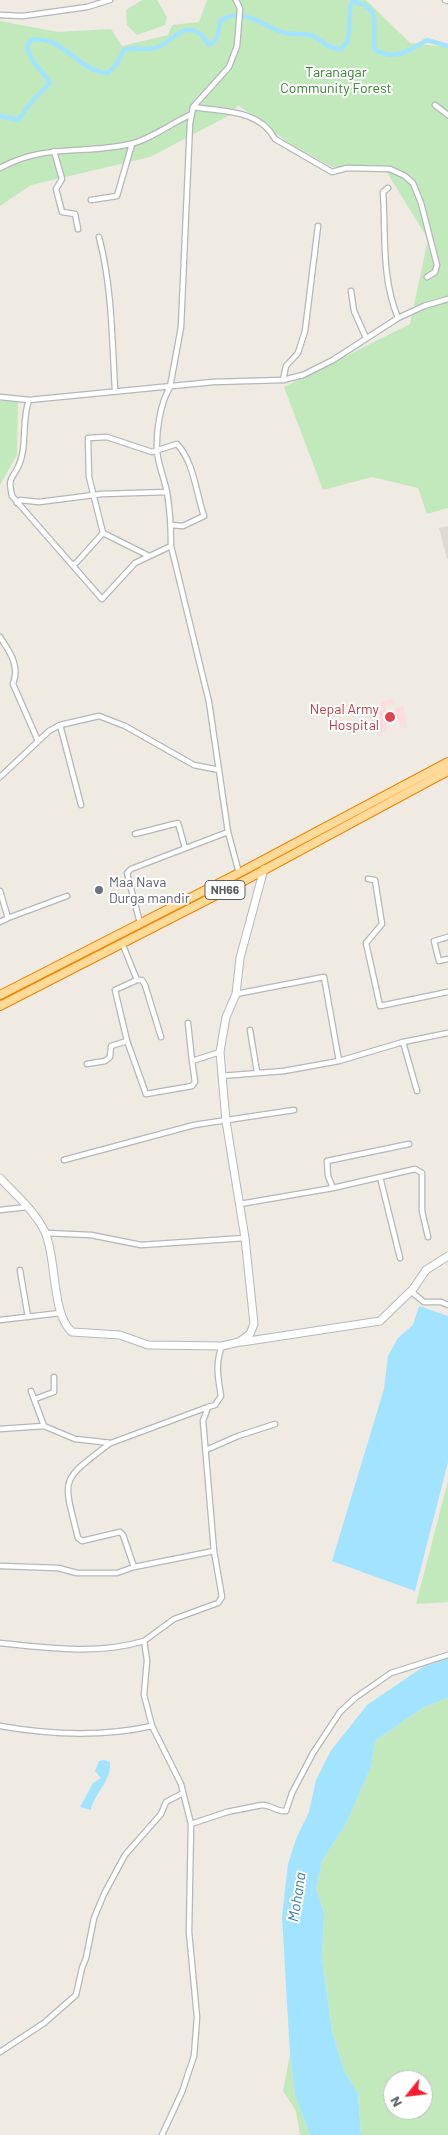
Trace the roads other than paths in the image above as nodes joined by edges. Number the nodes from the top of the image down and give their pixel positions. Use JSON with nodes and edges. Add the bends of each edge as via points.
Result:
{"nodes":[{"id":1,"x":110,"y":0,"type":"edge"},
{"id":2,"x":236,"y":0,"type":"edge"},
{"id":3,"x":102,"y":2,"type":"edge"},
{"id":4,"x":0,"y":15,"type":"edge"},
{"id":5,"x":435,"y":105,"type":"dead end"},
{"id":6,"x":193,"y":107,"type":"junction"},
{"id":7,"x":192,"y":114,"type":"junction"},
{"id":8,"x":448,"y":115,"type":"edge"},
{"id":9,"x":132,"y":144,"type":"junction"},
{"id":10,"x":54,"y":151,"type":"junction"},
{"id":11,"x":0,"y":168,"type":"edge"},
{"id":12,"x":388,"y":188,"type":"dead end"},
{"id":13,"x":91,"y":200,"type":"dead end"},
{"id":14,"x":318,"y":226,"type":"dead end"},
{"id":15,"x":78,"y":229,"type":"dead end"},
{"id":16,"x":99,"y":236,"type":"dead end"},
{"id":17,"x":427,"y":277,"type":"dead end"},
{"id":18,"x":351,"y":291,"type":"dead end"},
{"id":19,"x":448,"y":299,"type":"edge"},
{"id":20,"x":398,"y":318,"type":"junction"},
{"id":21,"x":366,"y":338,"type":"junction"},
{"id":22,"x":283,"y":380,"type":"junction"},
{"id":23,"x":170,"y":387,"type":"junction"},
{"id":24,"x":115,"y":390,"type":"junction"},
{"id":25,"x":0,"y":396,"type":"edge"},
{"id":26,"x":29,"y":400,"type":"junction"},
{"id":27,"x":157,"y":452,"type":"junction"},
{"id":28,"x":166,"y":492,"type":"junction"},
{"id":29,"x":94,"y":496,"type":"junction"},
{"id":30,"x":17,"y":503,"type":"junction"},
{"id":31,"x":171,"y":525,"type":"junction"},
{"id":32,"x":103,"y":533,"type":"junction"},
{"id":33,"x":171,"y":546,"type":"junction"},
{"id":34,"x":147,"y":555,"type":"junction"},
{"id":35,"x":71,"y":563,"type":"junction"},
{"id":36,"x":0,"y":637,"type":"edge"},
{"id":37,"x":60,"y":725,"type":"junction"},
{"id":38,"x":38,"y":741,"type":"junction"},
{"id":39,"x":448,"y":762,"type":"edge"},
{"id":40,"x":219,"y":770,"type":"junction"},
{"id":41,"x":448,"y":771,"type":"edge"},
{"id":42,"x":0,"y":777,"type":"edge"},
{"id":43,"x":81,"y":806,"type":"dead end"},
{"id":44,"x":228,"y":832,"type":"junction"},
{"id":45,"x":135,"y":834,"type":"dead end"},
{"id":46,"x":186,"y":848,"type":"junction"},
{"id":47,"x":264,"y":869,"type":"junction"},
{"id":48,"x":239,"y":873,"type":"junction"},
{"id":49,"x":368,"y":879,"type":"dead end"},
{"id":50,"x":0,"y":891,"type":"edge"},
{"id":51,"x":67,"y":896,"type":"dead end"},
{"id":52,"x":8,"y":918,"type":"junction"},
{"id":53,"x":0,"y":922,"type":"edge"},
{"id":54,"x":140,"y":923,"type":"junction"},
{"id":55,"x":448,"y":937,"type":"edge"},
{"id":56,"x":122,"y":943,"type":"junction"},
{"id":57,"x":448,"y":959,"type":"edge"},
{"id":58,"x":137,"y":980,"type":"junction"},
{"id":59,"x":448,"y":992,"type":"edge"},
{"id":60,"x":236,"y":994,"type":"junction"},
{"id":61,"x":0,"y":995,"type":"edge"},
{"id":62,"x":0,"y":1006,"type":"edge"},
{"id":63,"x":188,"y":1023,"type":"dead end"},
{"id":64,"x":250,"y":1030,"type":"dead end"},
{"id":65,"x":448,"y":1033,"type":"edge"},
{"id":66,"x":161,"y":1037,"type":"dead end"},
{"id":67,"x":127,"y":1042,"type":"junction"},
{"id":68,"x":403,"y":1042,"type":"junction"},
{"id":69,"x":220,"y":1052,"type":"junction"},
{"id":70,"x":339,"y":1060,"type":"junction"},
{"id":71,"x":192,"y":1061,"type":"junction"},
{"id":72,"x":87,"y":1064,"type":"dead end"},
{"id":73,"x":257,"y":1072,"type":"junction"},
{"id":74,"x":221,"y":1076,"type":"junction"},
{"id":75,"x":416,"y":1091,"type":"dead end"},
{"id":76,"x":294,"y":1110,"type":"dead end"},
{"id":77,"x":226,"y":1120,"type":"junction"},
{"id":78,"x":409,"y":1144,"type":"dead end"},
{"id":79,"x":64,"y":1160,"type":"dead end"},
{"id":80,"x":380,"y":1177,"type":"junction"},
{"id":81,"x":0,"y":1178,"type":"edge"},
{"id":82,"x":333,"y":1188,"type":"junction"},
{"id":83,"x":240,"y":1204,"type":"junction"},
{"id":84,"x":27,"y":1207,"type":"junction"},
{"id":85,"x":0,"y":1210,"type":"edge"},
{"id":86,"x":46,"y":1233,"type":"junction"},
{"id":87,"x":428,"y":1237,"type":"dead end"},
{"id":88,"x":245,"y":1238,"type":"junction"},
{"id":89,"x":448,"y":1256,"type":"edge"},
{"id":90,"x":400,"y":1258,"type":"dead end"},
{"id":91,"x":20,"y":1270,"type":"dead end"},
{"id":92,"x":413,"y":1289,"type":"junction"},
{"id":93,"x":448,"y":1306,"type":"edge"},
{"id":94,"x":60,"y":1313,"type":"junction"},
{"id":95,"x":28,"y":1317,"type":"junction"},
{"id":96,"x":0,"y":1320,"type":"edge"},
{"id":97,"x":239,"y":1342,"type":"junction"},
{"id":98,"x":222,"y":1346,"type":"junction"},
{"id":99,"x":54,"y":1377,"type":"dead end"},
{"id":100,"x":32,"y":1391,"type":"dead end"},
{"id":101,"x":35,"y":1399,"type":"junction"},
{"id":102,"x":208,"y":1407,"type":"junction"},
{"id":103,"x":275,"y":1424,"type":"dead end"},
{"id":104,"x":44,"y":1426,"type":"junction"},
{"id":105,"x":0,"y":1429,"type":"edge"},
{"id":106,"x":110,"y":1443,"type":"junction"},
{"id":107,"x":206,"y":1450,"type":"junction"},
{"id":108,"x":214,"y":1551,"type":"junction"},
{"id":109,"x":0,"y":1566,"type":"edge"},
{"id":110,"x":134,"y":1567,"type":"junction"},
{"id":111,"x":144,"y":1641,"type":"junction"},
{"id":112,"x":0,"y":1643,"type":"edge"},
{"id":113,"x":448,"y":1655,"type":"edge"},
{"id":114,"x":0,"y":1726,"type":"edge"},
{"id":115,"x":152,"y":1726,"type":"junction"},
{"id":116,"x":183,"y":1793,"type":"junction"},
{"id":117,"x":191,"y":1824,"type":"junction"},
{"id":118,"x":0,"y":2052,"type":"edge"},
{"id":119,"x":162,"y":2135,"type":"edge"}],
"edges":[{"from":1,"to":3,"type":"street"},
{"from":2,"to":6,"type":"street","via":[[240,9],[237,46],[229,67]]},
{"from":3,"to":4,"type":"street","via":[[23,16]]},
{"from":5,"to":8,"type":"street"},
{"from":6,"to":7,"type":"street"},
{"from":6,"to":17,"type":"street","via":[[256,119],[275,140],[332,172],[347,168],[390,170],[405,176],[413,183],[421,203],[437,265],[435,272]]},
{"from":7,"to":9,"type":"street"},
{"from":7,"to":23,"type":"street","via":[[181,327]]},
{"from":9,"to":10,"type":"street"},
{"from":9,"to":13,"type":"street","via":[[117,196]]},
{"from":10,"to":11,"type":"street","via":[[15,160]]},
{"from":10,"to":15,"type":"street","via":[[62,179],[56,188],[62,212],[75,214]]},
{"from":12,"to":20,"type":"street","via":[[383,192],[385,262],[388,286]]},
{"from":14,"to":22,"type":"street","via":[[306,331],[298,353],[286,366]]},
{"from":16,"to":24,"type":"street","via":[[111,315]]},
{"from":18,"to":21,"type":"street","via":[[354,311]]},
{"from":19,"to":20,"type":"street"},
{"from":20,"to":21,"type":"street"},
{"from":21,"to":22,"type":"street","via":[[303,376]]},
{"from":22,"to":23,"type":"street"},
{"from":23,"to":24,"type":"street"},
{"from":23,"to":27,"type":"street","via":[[159,420]]},
{"from":24,"to":26,"type":"street"},
{"from":25,"to":26,"type":"street"},
{"from":26,"to":30,"type":"street","via":[[24,413],[22,453],[10,483]]},
{"from":27,"to":28,"type":"street"},
{"from":27,"to":29,"type":"street","via":[[107,437],[88,438],[89,477]]},
{"from":27,"to":31,"type":"street","via":[[176,444],[181,449],[190,466],[204,516],[183,526]]},
{"from":28,"to":29,"type":"street"},
{"from":28,"to":31,"type":"street"},
{"from":29,"to":30,"type":"street","via":[[39,502],[20,500]]},
{"from":29,"to":32,"type":"street"},
{"from":30,"to":35,"type":"street"},
{"from":31,"to":33,"type":"street"},
{"from":32,"to":34,"type":"street"},
{"from":32,"to":35,"type":"street","via":[[77,562]]},
{"from":33,"to":34,"type":"street"},
{"from":33,"to":40,"type":"street","via":[[209,702]]},
{"from":34,"to":35,"type":"street","via":[[135,563],[102,599]]},
{"from":36,"to":38,"type":"street","via":[[14,660],[16,676],[12,684]]},
{"from":37,"to":38,"type":"street"},
{"from":37,"to":40,"type":"street","via":[[99,716],[125,726],[194,765]]},
{"from":37,"to":43,"type":"street"},
{"from":38,"to":42,"type":"street"},
{"from":39,"to":48,"type":"highway","number":"NH66"},
{"from":40,"to":44,"type":"street"},
{"from":41,"to":47,"type":"highway","number":"NH66"},
{"from":44,"to":46,"type":"street"},
{"from":44,"to":48,"type":"street"},
{"from":45,"to":46,"type":"street","via":[[178,823]]},
{"from":46,"to":54,"type":"street","via":[[131,868],[127,873]]},
{"from":47,"to":56,"type":"highway","number":"NH66"},
{"from":47,"to":60,"type":"main road","via":[[240,958]]},
{"from":48,"to":54,"type":"highway","number":"NH66"},
{"from":49,"to":59,"type":"street","via":[[375,880],[382,924],[366,942],[380,1006]]},
{"from":50,"to":52,"type":"street"},
{"from":51,"to":52,"type":"street"},
{"from":52,"to":53,"type":"street"},
{"from":54,"to":61,"type":"highway","number":"NH66"},
{"from":55,"to":57,"type":"street","via":[[434,941],[439,962]]},
{"from":56,"to":58,"type":"street"},
{"from":56,"to":62,"type":"highway","number":"NH66"},
{"from":58,"to":66,"type":"street","via":[[146,984]]},
{"from":58,"to":67,"type":"street","via":[[115,990]]},
{"from":60,"to":69,"type":"main road","via":[[226,1017]]},
{"from":60,"to":70,"type":"street","via":[[324,976]]},
{"from":63,"to":71,"type":"street"},
{"from":64,"to":73,"type":"street"},
{"from":65,"to":68,"type":"street"},
{"from":67,"to":71,"type":"street","via":[[147,1094],[194,1085]]},
{"from":67,"to":72,"type":"street","via":[[111,1046],[110,1057],[105,1061]]},
{"from":68,"to":70,"type":"street"},
{"from":68,"to":75,"type":"street"},
{"from":69,"to":71,"type":"street"},
{"from":69,"to":74,"type":"main road"},
{"from":70,"to":73,"type":"street"},
{"from":73,"to":74,"type":"street"},
{"from":74,"to":77,"type":"main road"},
{"from":76,"to":77,"type":"street"},
{"from":77,"to":79,"type":"street","via":[[194,1125]]},
{"from":77,"to":83,"type":"main road"},
{"from":78,"to":82,"type":"street","via":[[327,1161]]},
{"from":80,"to":82,"type":"street"},
{"from":80,"to":87,"type":"street","via":[[415,1169],[422,1172],[422,1211]]},
{"from":80,"to":90,"type":"street"},
{"from":81,"to":84,"type":"main road"},
{"from":82,"to":83,"type":"street"},
{"from":83,"to":88,"type":"main road"},
{"from":84,"to":85,"type":"street"},
{"from":84,"to":86,"type":"main road"},
{"from":86,"to":88,"type":"street","via":[[91,1235],[141,1245]]},
{"from":86,"to":94,"type":"main road"},
{"from":88,"to":97,"type":"main road","via":[[254,1324],[250,1334]]},
{"from":89,"to":92,"type":"main road","via":[[426,1270]]},
{"from":91,"to":95,"type":"street"},
{"from":92,"to":93,"type":"street","via":[[413,1293],[424,1302],[442,1302]]},
{"from":92,"to":97,"type":"main road","via":[[380,1321],[371,1324]]},
{"from":94,"to":95,"type":"street"},
{"from":94,"to":98,"type":"main road","via":[[75,1333],[120,1335],[148,1345]]},
{"from":95,"to":96,"type":"street"},
{"from":97,"to":98,"type":"main road"},
{"from":98,"to":102,"type":"street","via":[[217,1368],[221,1396],[215,1405]]},
{"from":99,"to":101,"type":"street","via":[[54,1392]]},
{"from":100,"to":101,"type":"street"},
{"from":101,"to":104,"type":"street"},
{"from":102,"to":106,"type":"street"},
{"from":102,"to":107,"type":"street","via":[[203,1421]]},
{"from":103,"to":107,"type":"street"},
{"from":104,"to":105,"type":"street"},
{"from":104,"to":106,"type":"street","via":[[75,1439]]},
{"from":106,"to":110,"type":"street","via":[[74,1471],[67,1489],[68,1498],[78,1538],[82,1541],[120,1532]]},
{"from":107,"to":108,"type":"street"},
{"from":108,"to":110,"type":"street"},
{"from":108,"to":111,"type":"street","via":[[222,1597],[218,1603],[174,1619]]},
{"from":109,"to":110,"type":"street","via":[[58,1568],[96,1574],[116,1573]]},
{"from":111,"to":112,"type":"street","via":[[121,1648],[94,1649]]},
{"from":111,"to":115,"type":"street","via":[[148,1660],[144,1695]]},
{"from":113,"to":117,"type":"street","via":[[397,1670],[340,1712],[308,1761],[286,1811],[262,1805]]},
{"from":114,"to":115,"type":"street","via":[[76,1735]]},
{"from":115,"to":116,"type":"street"},
{"from":116,"to":117,"type":"street"},
{"from":116,"to":118,"type":"street","via":[[166,1802],[161,1814],[125,1855],[104,1894],[94,1918],[76,1995],[44,2023]]},
{"from":117,"to":119,"type":"street","via":[[188,1932],[197,2017],[194,2056]]}]}
